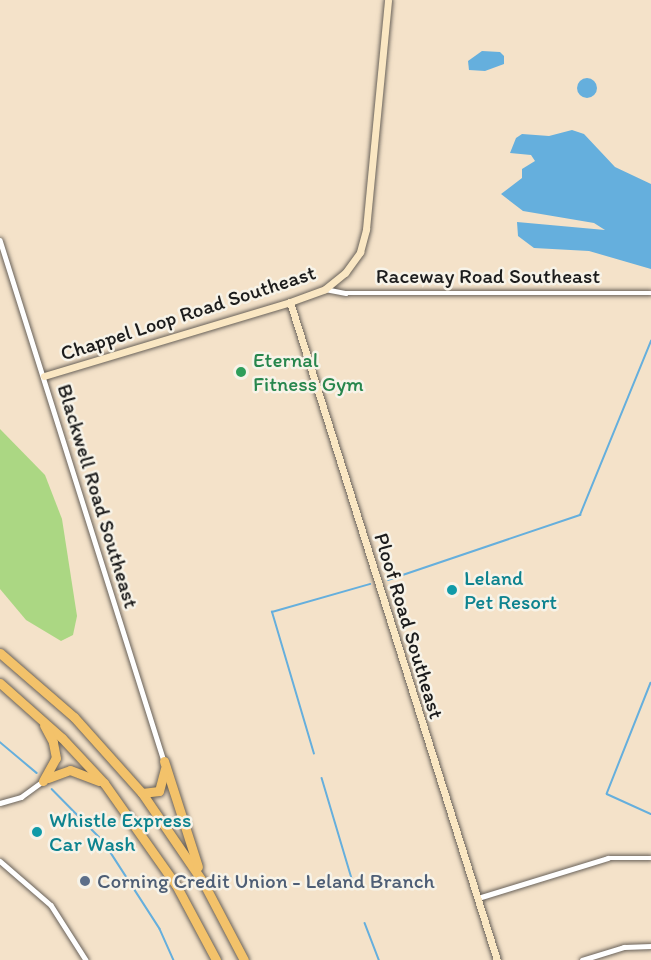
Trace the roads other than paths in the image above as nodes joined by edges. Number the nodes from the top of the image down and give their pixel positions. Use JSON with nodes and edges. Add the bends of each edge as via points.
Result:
{"nodes":[{"id":1,"x":388,"y":0,"type":"edge"},
{"id":2,"x":0,"y":240,"type":"edge"},
{"id":3,"x":325,"y":288,"type":"junction"},
{"id":4,"x":651,"y":292,"type":"edge"},
{"id":5,"x":290,"y":302,"type":"junction"},
{"id":6,"x":44,"y":376,"type":"junction"},
{"id":7,"x":0,"y":653,"type":"edge"},
{"id":8,"x":0,"y":683,"type":"edge"},
{"id":9,"x":38,"y":715,"type":"junction"},
{"id":10,"x":164,"y":761,"type":"junction"},
{"id":11,"x":43,"y":781,"type":"junction"},
{"id":12,"x":104,"y":783,"type":"junction"},
{"id":13,"x":142,"y":793,"type":"junction"},
{"id":14,"x":0,"y":803,"type":"edge"},
{"id":15,"x":651,"y":858,"type":"edge"},
{"id":16,"x":0,"y":861,"type":"edge"},
{"id":17,"x":204,"y":882,"type":"junction"},
{"id":18,"x":478,"y":898,"type":"junction"},
{"id":19,"x":651,"y":946,"type":"edge"},
{"id":20,"x":86,"y":960,"type":"edge"},
{"id":21,"x":216,"y":960,"type":"edge"},
{"id":22,"x":244,"y":960,"type":"edge"},
{"id":23,"x":497,"y":960,"type":"edge"},
{"id":24,"x":582,"y":960,"type":"edge"}],
"edges":[{"from":1,"to":3,"type":"street","name":"Chappel Loop Road Southeast","via":[[364,242],[345,273]]},
{"from":2,"to":6,"type":"street","name":"Blackwell Road Southeast"},
{"from":3,"to":4,"type":"street","name":"Raceway Road Southeast","via":[[346,293]]},
{"from":3,"to":5,"type":"street","name":"Chappel Loop Road Southeast"},
{"from":5,"to":6,"type":"street","name":"Chappel Loop Road Southeast"},
{"from":5,"to":18,"type":"street","name":"Ploof Road Southeast"},
{"from":6,"to":10,"type":"street","name":"Blackwell Road Southeast"},
{"from":7,"to":13,"type":"highway","via":[[74,717]]},
{"from":8,"to":9,"type":"highway"},
{"from":9,"to":11,"type":"highway","via":[[55,748],[53,766]]},
{"from":9,"to":12,"type":"highway"},
{"from":10,"to":13,"type":"highway","via":[[159,791]]},
{"from":10,"to":17,"type":"highway"},
{"from":11,"to":12,"type":"highway","via":[[70,770]]},
{"from":11,"to":14,"type":"street","via":[[21,797]]},
{"from":12,"to":21,"type":"highway","via":[[176,885]]},
{"from":13,"to":17,"type":"highway"},
{"from":15,"to":18,"type":"street","via":[[608,858]]},
{"from":16,"to":20,"type":"street","via":[[51,905]]},
{"from":17,"to":22,"type":"highway"},
{"from":18,"to":23,"type":"street","name":"Ploof Road Southeast"},
{"from":19,"to":24,"type":"street","via":[[624,947]]}]}
